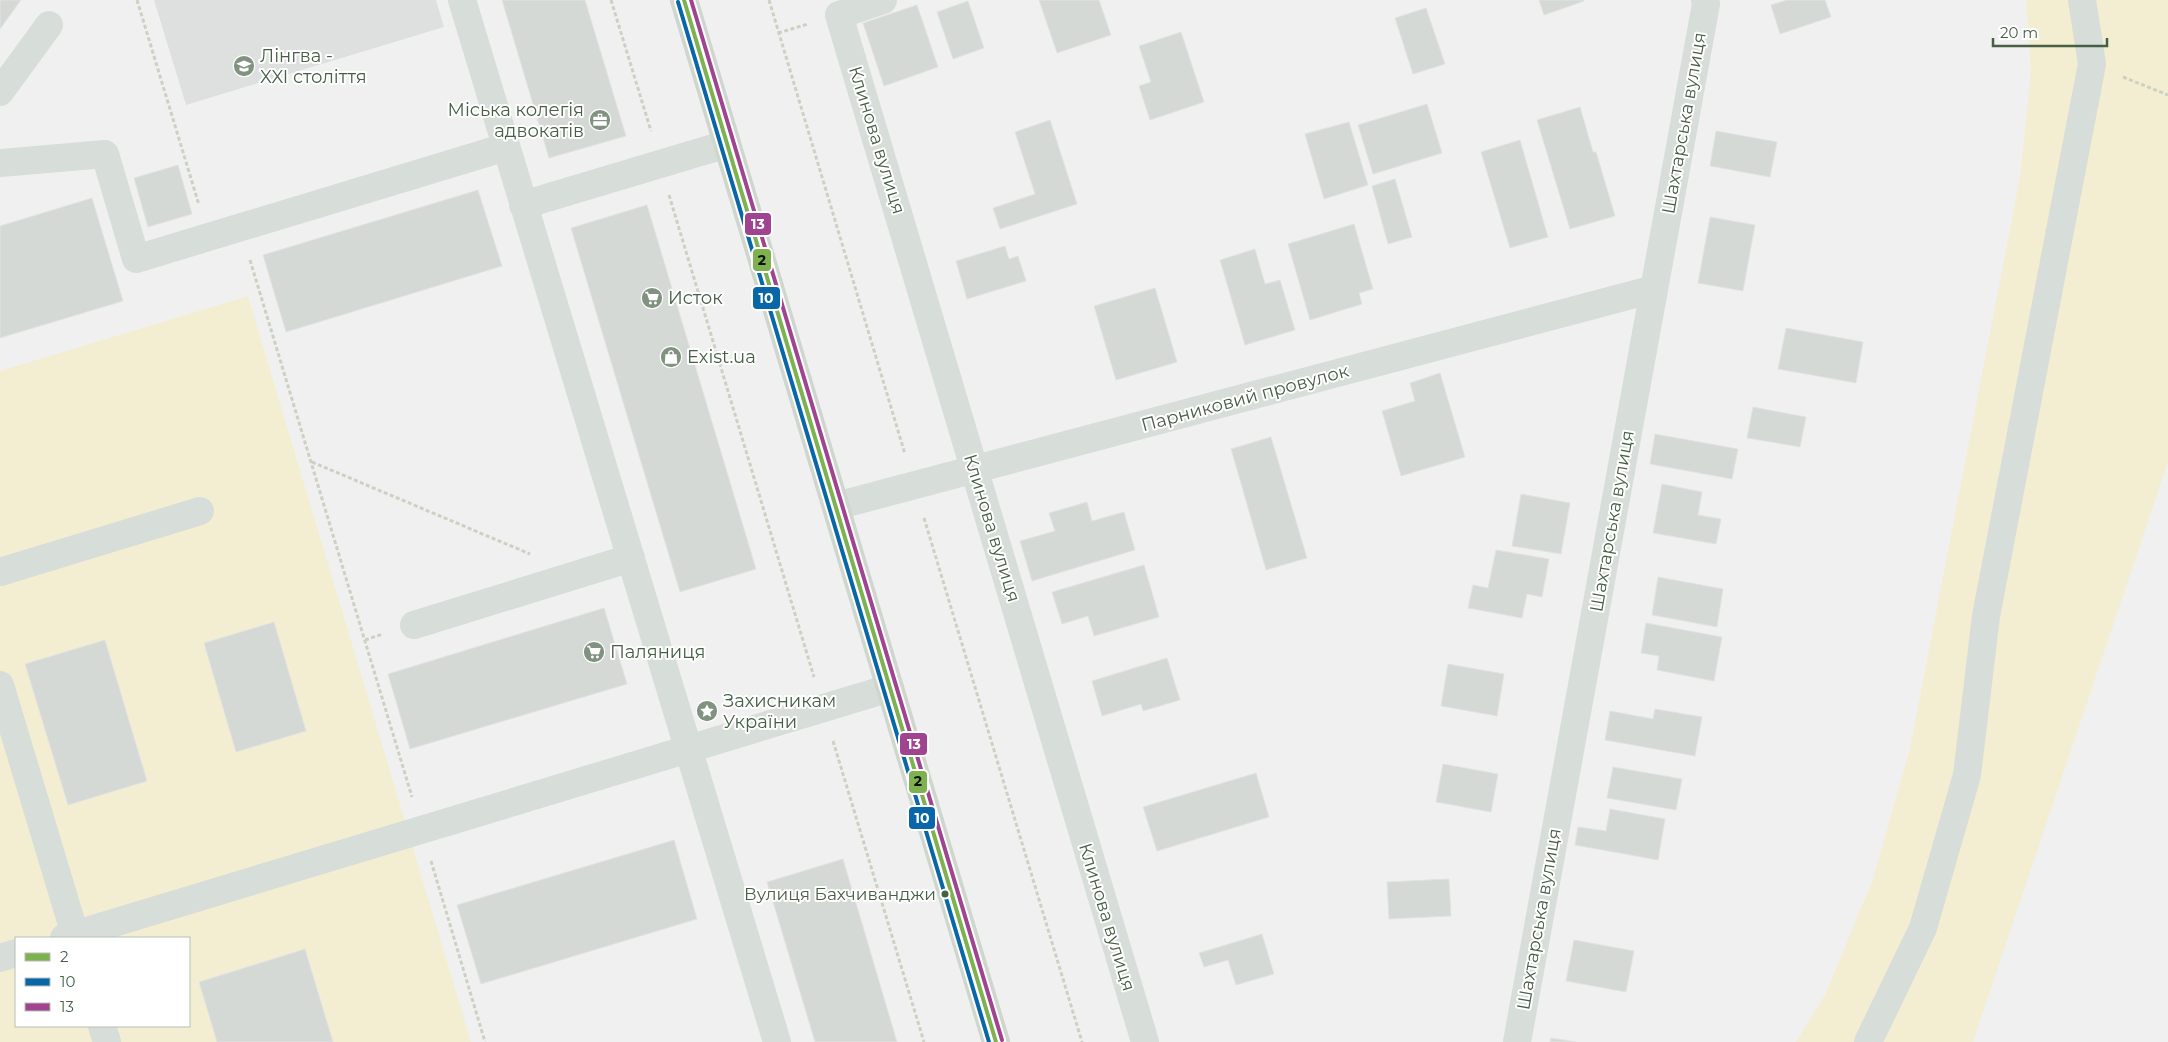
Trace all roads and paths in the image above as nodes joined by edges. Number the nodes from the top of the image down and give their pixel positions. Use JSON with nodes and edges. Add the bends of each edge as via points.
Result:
{"nodes":[{"id":1,"x":137,"y":0,"type":"edge"},
{"id":2,"x":462,"y":0,"type":"edge"},
{"id":3,"x":611,"y":0,"type":"edge"},
{"id":4,"x":684,"y":0,"type":"edge"},
{"id":5,"x":769,"y":0,"type":"edge"},
{"id":6,"x":883,"y":0,"type":"edge"},
{"id":7,"x":1704,"y":0,"type":"edge"},
{"id":8,"x":2082,"y":0,"type":"edge"},
{"id":9,"x":49,"y":26,"type":"dead end"},
{"id":10,"x":2092,"y":64,"type":"junction"},
{"id":11,"x":0,"y":92,"type":"edge"},
{"id":12,"x":2168,"y":95,"type":"edge"},
{"id":13,"x":727,"y":144,"type":"junction"},
{"id":14,"x":506,"y":147,"type":"junction"},
{"id":15,"x":0,"y":163,"type":"edge"},
{"id":16,"x":660,"y":164,"type":"junction"},
{"id":17,"x":523,"y":205,"type":"junction"},
{"id":18,"x":241,"y":227,"type":"junction"},
{"id":19,"x":208,"y":237,"type":"junction"},
{"id":20,"x":1654,"y":289,"type":"junction"},
{"id":21,"x":312,"y":462,"type":"junction"},
{"id":22,"x":974,"y":469,"type":"junction"},
{"id":23,"x":914,"y":485,"type":"junction"},
{"id":24,"x":836,"y":506,"type":"junction"},
{"id":25,"x":200,"y":511,"type":"dead end"},
{"id":26,"x":631,"y":558,"type":"junction"},
{"id":27,"x":0,"y":572,"type":"edge"},
{"id":28,"x":579,"y":574,"type":"junction"},
{"id":29,"x":414,"y":625,"type":"dead end"},
{"id":30,"x":0,"y":686,"type":"edge"},
{"id":31,"x":890,"y":688,"type":"junction"},
{"id":32,"x":823,"y":708,"type":"junction"},
{"id":33,"x":688,"y":749,"type":"junction"},
{"id":34,"x":422,"y":830,"type":"junction"},
{"id":35,"x":72,"y":937,"type":"edge"},
{"id":36,"x":15,"y":953,"type":"edge"},
{"id":37,"x":0,"y":958,"type":"edge"},
{"id":38,"x":102,"y":1027,"type":"edge"},
{"id":39,"x":107,"y":1042,"type":"edge"},
{"id":40,"x":485,"y":1042,"type":"edge"},
{"id":41,"x":777,"y":1042,"type":"edge"},
{"id":42,"x":924,"y":1042,"type":"edge"},
{"id":43,"x":996,"y":1042,"type":"edge"},
{"id":44,"x":1082,"y":1042,"type":"edge"},
{"id":45,"x":1145,"y":1042,"type":"edge"},
{"id":46,"x":1517,"y":1042,"type":"edge"},
{"id":47,"x":1868,"y":1042,"type":"edge"}],
"edges":[{"from":1,"to":19,"type":"path"},
{"from":2,"to":14,"type":"street"},
{"from":3,"to":16,"type":"path"},
{"from":4,"to":13,"type":"main road"},
{"from":5,"to":23,"type":"path"},
{"from":6,"to":22,"type":"street","name":"Клинова вулиця","via":[[839,15]]},
{"from":7,"to":20,"type":"street","name":"Шахтарська вулиця","via":[[1706,4]]},
{"from":8,"to":10,"type":"street"},
{"from":9,"to":11,"type":"street"},
{"from":10,"to":12,"type":"path"},
{"from":10,"to":47,"type":"street","via":[[1986,616],[1967,775],[1923,928]]},
{"from":13,"to":16,"type":"street"},
{"from":13,"to":24,"type":"main road"},
{"from":14,"to":17,"type":"street"},
{"from":14,"to":18,"type":"street"},
{"from":15,"to":19,"type":"street","via":[[105,154],[136,259]]},
{"from":16,"to":17,"type":"street"},
{"from":16,"to":32,"type":"path"},
{"from":17,"to":26,"type":"street"},
{"from":18,"to":19,"type":"street"},
{"from":18,"to":21,"type":"path"},
{"from":20,"to":22,"type":"street","name":"Парниковий провулок"},
{"from":20,"to":46,"type":"street","name":"Шахтарська вулиця"},
{"from":21,"to":28,"type":"path"},
{"from":21,"to":34,"type":"path"},
{"from":22,"to":23,"type":"street","name":"Парниковий провулок"},
{"from":22,"to":45,"type":"street","name":"Клинова вулиця"},
{"from":23,"to":24,"type":"street","name":"Парниковий провулок"},
{"from":23,"to":44,"type":"path"},
{"from":24,"to":31,"type":"main road"},
{"from":25,"to":27,"type":"street"},
{"from":26,"to":28,"type":"street"},
{"from":26,"to":33,"type":"street"},
{"from":28,"to":29,"type":"street"},
{"from":30,"to":35,"type":"street"},
{"from":31,"to":32,"type":"street"},
{"from":31,"to":43,"type":"main road"},
{"from":32,"to":33,"type":"street"},
{"from":32,"to":42,"type":"path"},
{"from":33,"to":34,"type":"street"},
{"from":33,"to":41,"type":"street"},
{"from":34,"to":35,"type":"street"},
{"from":34,"to":40,"type":"path"},
{"from":36,"to":37,"type":"street"},
{"from":38,"to":39,"type":"street"}]}
